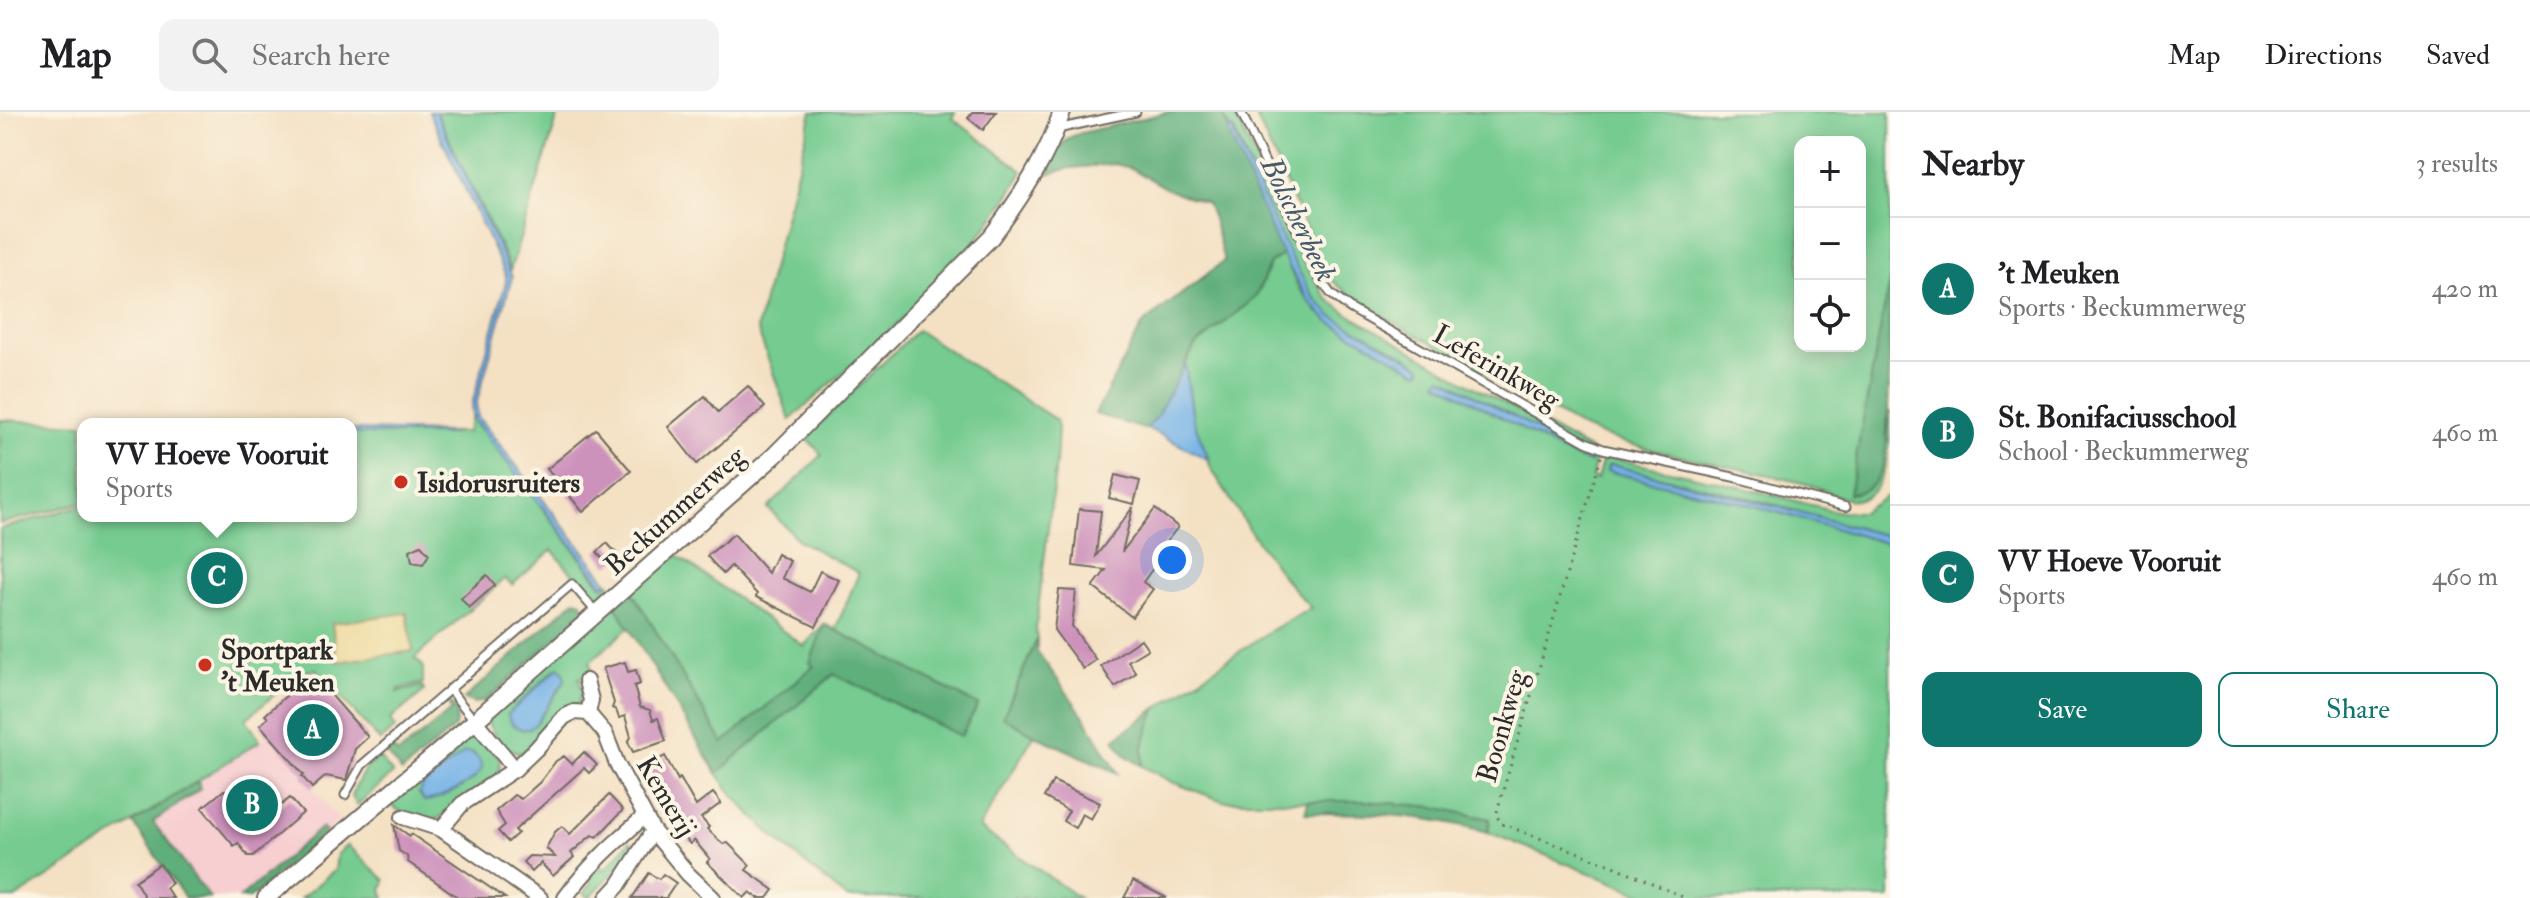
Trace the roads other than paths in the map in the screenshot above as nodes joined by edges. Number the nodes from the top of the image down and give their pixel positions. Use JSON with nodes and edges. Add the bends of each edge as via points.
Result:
{"nodes":[{"id":1,"x":1062,"y":112,"type":"edge"},
{"id":2,"x":1136,"y":112,"type":"edge"},
{"id":3,"x":1241,"y":112,"type":"edge"},
{"id":4,"x":1057,"y":129,"type":"junction"},
{"id":5,"x":1846,"y":507,"type":"dead end"},
{"id":6,"x":597,"y":613,"type":"junction"},
{"id":7,"x":586,"y":681,"type":"dead end"},
{"id":8,"x":449,"y":689,"type":"junction"},
{"id":9,"x":588,"y":713,"type":"junction"},
{"id":10,"x":475,"y":721,"type":"junction"},
{"id":11,"x":515,"y":769,"type":"junction"},
{"id":12,"x":345,"y":795,"type":"dead end"},
{"id":13,"x":403,"y":817,"type":"dead end"},
{"id":14,"x":644,"y":817,"type":"junction"},
{"id":15,"x":441,"y":829,"type":"junction"},
{"id":16,"x":653,"y":831,"type":"junction"},
{"id":17,"x":266,"y":898,"type":"edge"},
{"id":18,"x":540,"y":898,"type":"edge"},
{"id":19,"x":565,"y":898,"type":"edge"},
{"id":20,"x":607,"y":898,"type":"edge"},
{"id":21,"x":713,"y":898,"type":"edge"}],
"edges":[{"from":1,"to":4,"type":"street","name":"Beckummerweg"},
{"from":2,"to":4,"type":"lane"},
{"from":3,"to":5,"type":"lane","name":"Leferinkweg","via":[[1320,279],[1351,309],[1603,449]]},
{"from":4,"to":6,"type":"street","name":"Beckummerweg","via":[[1016,203],[953,277],[774,456]]},
{"from":6,"to":8,"type":"lane","via":[[572,584]]},
{"from":6,"to":10,"type":"street","name":"Beckummerweg"},
{"from":7,"to":9,"type":"street"},
{"from":8,"to":10,"type":"lane"},
{"from":8,"to":12,"type":"lane","via":[[362,765]]},
{"from":9,"to":11,"type":"street","via":[[564,717]]},
{"from":9,"to":14,"type":"street","name":"Kemerij","via":[[605,733]]},
{"from":10,"to":11,"type":"street"},
{"from":10,"to":17,"type":"street","name":"Beckummerweg"},
{"from":11,"to":15,"type":"street","via":[[462,804]]},
{"from":13,"to":15,"type":"street"},
{"from":14,"to":16,"type":"street","name":"Kemerij"},
{"from":14,"to":19,"type":"street","via":[[608,847]]},
{"from":15,"to":18,"type":"street"},
{"from":16,"to":20,"type":"street"},
{"from":16,"to":21,"type":"street","name":"Kemerij"}]}
